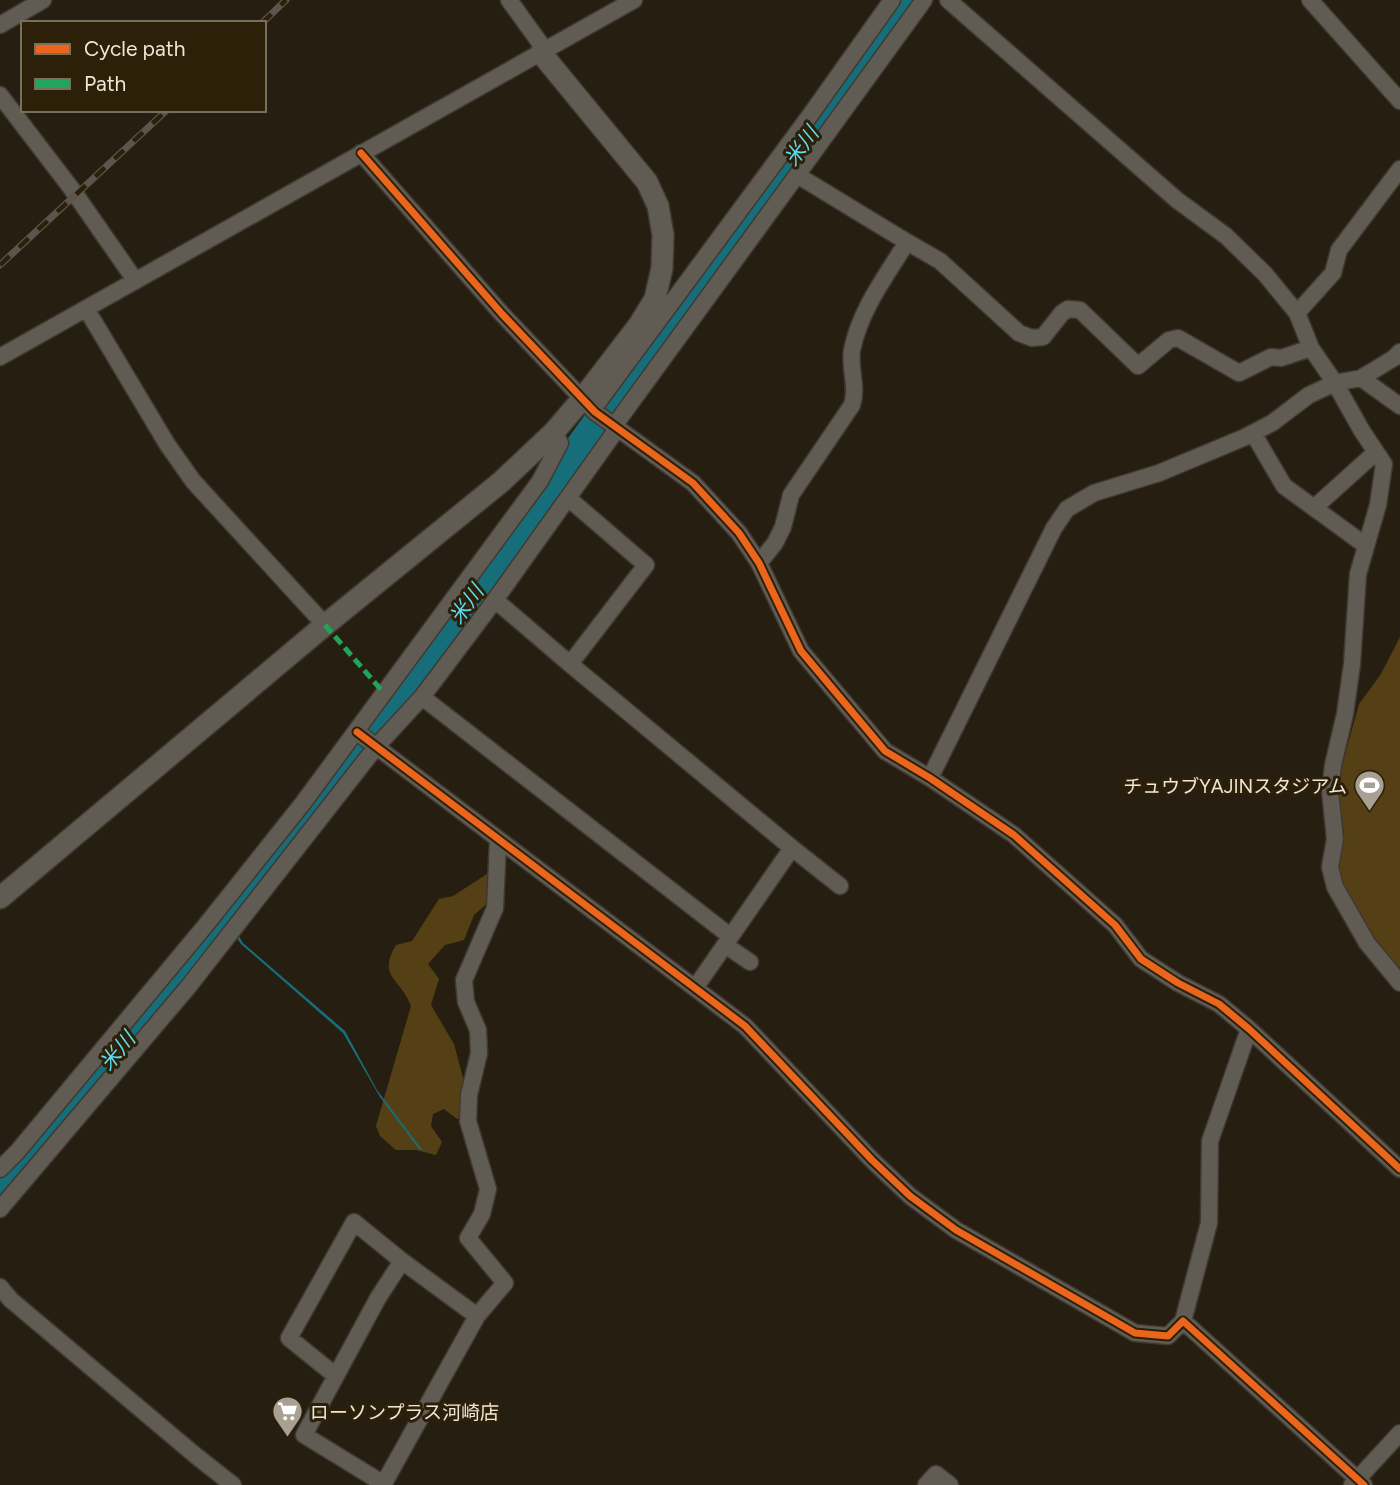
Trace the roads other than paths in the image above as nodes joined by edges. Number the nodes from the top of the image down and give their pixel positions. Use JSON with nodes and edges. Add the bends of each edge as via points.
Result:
{"nodes":[{"id":1,"x":509,"y":0,"type":"edge"},
{"id":2,"x":634,"y":0,"type":"edge"},
{"id":3,"x":892,"y":0,"type":"edge"},
{"id":4,"x":924,"y":0,"type":"edge"},
{"id":5,"x":948,"y":0,"type":"edge"},
{"id":6,"x":1310,"y":0,"type":"edge"},
{"id":7,"x":33,"y":3,"type":"edge"},
{"id":8,"x":0,"y":25,"type":"edge"},
{"id":9,"x":543,"y":52,"type":"junction"},
{"id":10,"x":0,"y":95,"type":"edge"},
{"id":11,"x":1399,"y":98,"type":"edge"},
{"id":12,"x":361,"y":153,"type":"junction"},
{"id":13,"x":1400,"y":169,"type":"edge"},
{"id":14,"x":797,"y":175,"type":"junction"},
{"id":15,"x":907,"y":242,"type":"junction"},
{"id":16,"x":135,"y":280,"type":"junction"},
{"id":17,"x":87,"y":310,"type":"junction"},
{"id":18,"x":1297,"y":313,"type":"junction"},
{"id":19,"x":1311,"y":348,"type":"junction"},
{"id":20,"x":1400,"y":352,"type":"edge"},
{"id":21,"x":0,"y":357,"type":"edge"},
{"id":22,"x":1361,"y":378,"type":"junction"},
{"id":23,"x":1335,"y":383,"type":"junction"},
{"id":24,"x":1400,"y":406,"type":"edge"},
{"id":25,"x":590,"y":407,"type":"junction"},
{"id":26,"x":614,"y":426,"type":"junction"},
{"id":27,"x":554,"y":432,"type":"junction"},
{"id":28,"x":1253,"y":433,"type":"junction"},
{"id":29,"x":1376,"y":452,"type":"junction"},
{"id":30,"x":568,"y":498,"type":"junction"},
{"id":31,"x":1315,"y":507,"type":"junction"},
{"id":32,"x":1365,"y":545,"type":"junction"},
{"id":33,"x":759,"y":563,"type":"junction"},
{"id":34,"x":495,"y":600,"type":"junction"},
{"id":35,"x":325,"y":625,"type":"junction"},
{"id":36,"x":570,"y":664,"type":"junction"},
{"id":37,"x":422,"y":696,"type":"junction"},
{"id":38,"x":356,"y":732,"type":"junction"},
{"id":39,"x":376,"y":747,"type":"junction"},
{"id":40,"x":930,"y":778,"type":"junction"},
{"id":41,"x":498,"y":840,"type":"junction"},
{"id":42,"x":792,"y":848,"type":"junction"},
{"id":43,"x":840,"y":886,"type":"dead end"},
{"id":44,"x":0,"y":898,"type":"edge"},
{"id":45,"x":727,"y":940,"type":"junction"},
{"id":46,"x":750,"y":962,"type":"dead end"},
{"id":47,"x":1400,"y":983,"type":"edge"},
{"id":48,"x":695,"y":988,"type":"junction"},
{"id":49,"x":1249,"y":1029,"type":"junction"},
{"id":50,"x":0,"y":1169,"type":"edge"},
{"id":51,"x":1400,"y":1169,"type":"edge"},
{"id":52,"x":0,"y":1209,"type":"edge"},
{"id":53,"x":402,"y":1261,"type":"junction"},
{"id":54,"x":0,"y":1287,"type":"edge"},
{"id":55,"x":477,"y":1316,"type":"junction"},
{"id":56,"x":1183,"y":1321,"type":"junction"},
{"id":57,"x":336,"y":1376,"type":"junction"},
{"id":58,"x":1400,"y":1433,"type":"edge"},
{"id":59,"x":1358,"y":1483,"type":"edge"},
{"id":60,"x":233,"y":1485,"type":"edge"},
{"id":61,"x":384,"y":1485,"type":"edge"},
{"id":62,"x":926,"y":1485,"type":"edge"},
{"id":63,"x":950,"y":1485,"type":"edge"}],
"edges":[{"from":1,"to":9,"type":"street"},
{"from":2,"to":9,"type":"street"},
{"from":3,"to":25,"type":"street"},
{"from":4,"to":14,"type":"street"},
{"from":5,"to":18,"type":"street","via":[[1177,200],[1226,236]]},
{"from":6,"to":11,"type":"street"},
{"from":7,"to":8,"type":"street"},
{"from":9,"to":12,"type":"street"},
{"from":9,"to":25,"type":"street","via":[[647,182],[663,234],[655,299]]},
{"from":10,"to":16,"type":"street"},
{"from":12,"to":16,"type":"street"},
{"from":12,"to":25,"type":"street"},
{"from":13,"to":18,"type":"street","via":[[1339,250],[1333,272]]},
{"from":14,"to":15,"type":"street"},
{"from":14,"to":26,"type":"street"},
{"from":15,"to":19,"type":"street","via":[[940,261],[1019,332],[1043,337],[1062,313],[1080,310],[1138,366],[1169,340],[1178,338],[1239,373],[1271,357]]},
{"from":15,"to":33,"type":"street","via":[[869,303],[857,332],[852,405],[791,495],[775,543]]},
{"from":16,"to":17,"type":"street"},
{"from":17,"to":21,"type":"street"},
{"from":17,"to":35,"type":"street","via":[[193,481]]},
{"from":18,"to":19,"type":"street"},
{"from":19,"to":23,"type":"street"},
{"from":20,"to":22,"type":"street"},
{"from":22,"to":23,"type":"street"},
{"from":22,"to":24,"type":"street"},
{"from":23,"to":28,"type":"street"},
{"from":23,"to":29,"type":"street"},
{"from":25,"to":26,"type":"street"},
{"from":25,"to":27,"type":"street"},
{"from":26,"to":30,"type":"street"},
{"from":26,"to":33,"type":"street","via":[[692,483],[739,533]]},
{"from":27,"to":35,"type":"street","via":[[501,482]]},
{"from":27,"to":38,"type":"street","via":[[561,443],[540,481]]},
{"from":28,"to":31,"type":"street","via":[[1284,486]]},
{"from":28,"to":40,"type":"street","via":[[1159,473],[1094,493],[1067,509]]},
{"from":29,"to":31,"type":"street"},
{"from":29,"to":32,"type":"street","via":[[1384,464],[1378,505]]},
{"from":30,"to":34,"type":"street"},
{"from":30,"to":36,"type":"street","via":[[646,565]]},
{"from":31,"to":32,"type":"street"},
{"from":32,"to":47,"type":"street","via":[[1358,574],[1345,714],[1329,791],[1335,839],[1330,867],[1335,887],[1367,943]]},
{"from":33,"to":40,"type":"street","via":[[801,651],[822,678],[885,751]]},
{"from":34,"to":36,"type":"street"},
{"from":34,"to":37,"type":"street"},
{"from":35,"to":44,"type":"street"},
{"from":36,"to":42,"type":"street"},
{"from":37,"to":39,"type":"street"},
{"from":37,"to":45,"type":"street"},
{"from":38,"to":39,"type":"street"},
{"from":38,"to":50,"type":"street","via":[[205,926]]},
{"from":39,"to":41,"type":"street"},
{"from":39,"to":52,"type":"street","via":[[189,986]]},
{"from":40,"to":49,"type":"street","via":[[1014,835],[1115,925],[1141,959],[1219,1004]]},
{"from":41,"to":48,"type":"street"},
{"from":41,"to":55,"type":"street","via":[[495,908],[464,981],[478,1030],[479,1053],[468,1121],[488,1189],[482,1214],[468,1238],[505,1283]]},
{"from":42,"to":43,"type":"street"},
{"from":42,"to":45,"type":"street"},
{"from":45,"to":46,"type":"street"},
{"from":45,"to":48,"type":"street"},
{"from":48,"to":56,"type":"street","via":[[745,1026],[910,1196],[956,1230],[1135,1334],[1168,1336]]},
{"from":49,"to":51,"type":"street"},
{"from":49,"to":56,"type":"street","via":[[1210,1141],[1209,1223]]},
{"from":53,"to":55,"type":"street"},
{"from":53,"to":57,"type":"street"},
{"from":53,"to":57,"type":"street","via":[[354,1222],[289,1338]]},
{"from":54,"to":60,"type":"street"},
{"from":55,"to":61,"type":"street"},
{"from":56,"to":59,"type":"street"},
{"from":57,"to":61,"type":"street","via":[[304,1435]]},
{"from":58,"to":59,"type":"street"},
{"from":62,"to":63,"type":"street","via":[[936,1474]]}]}
